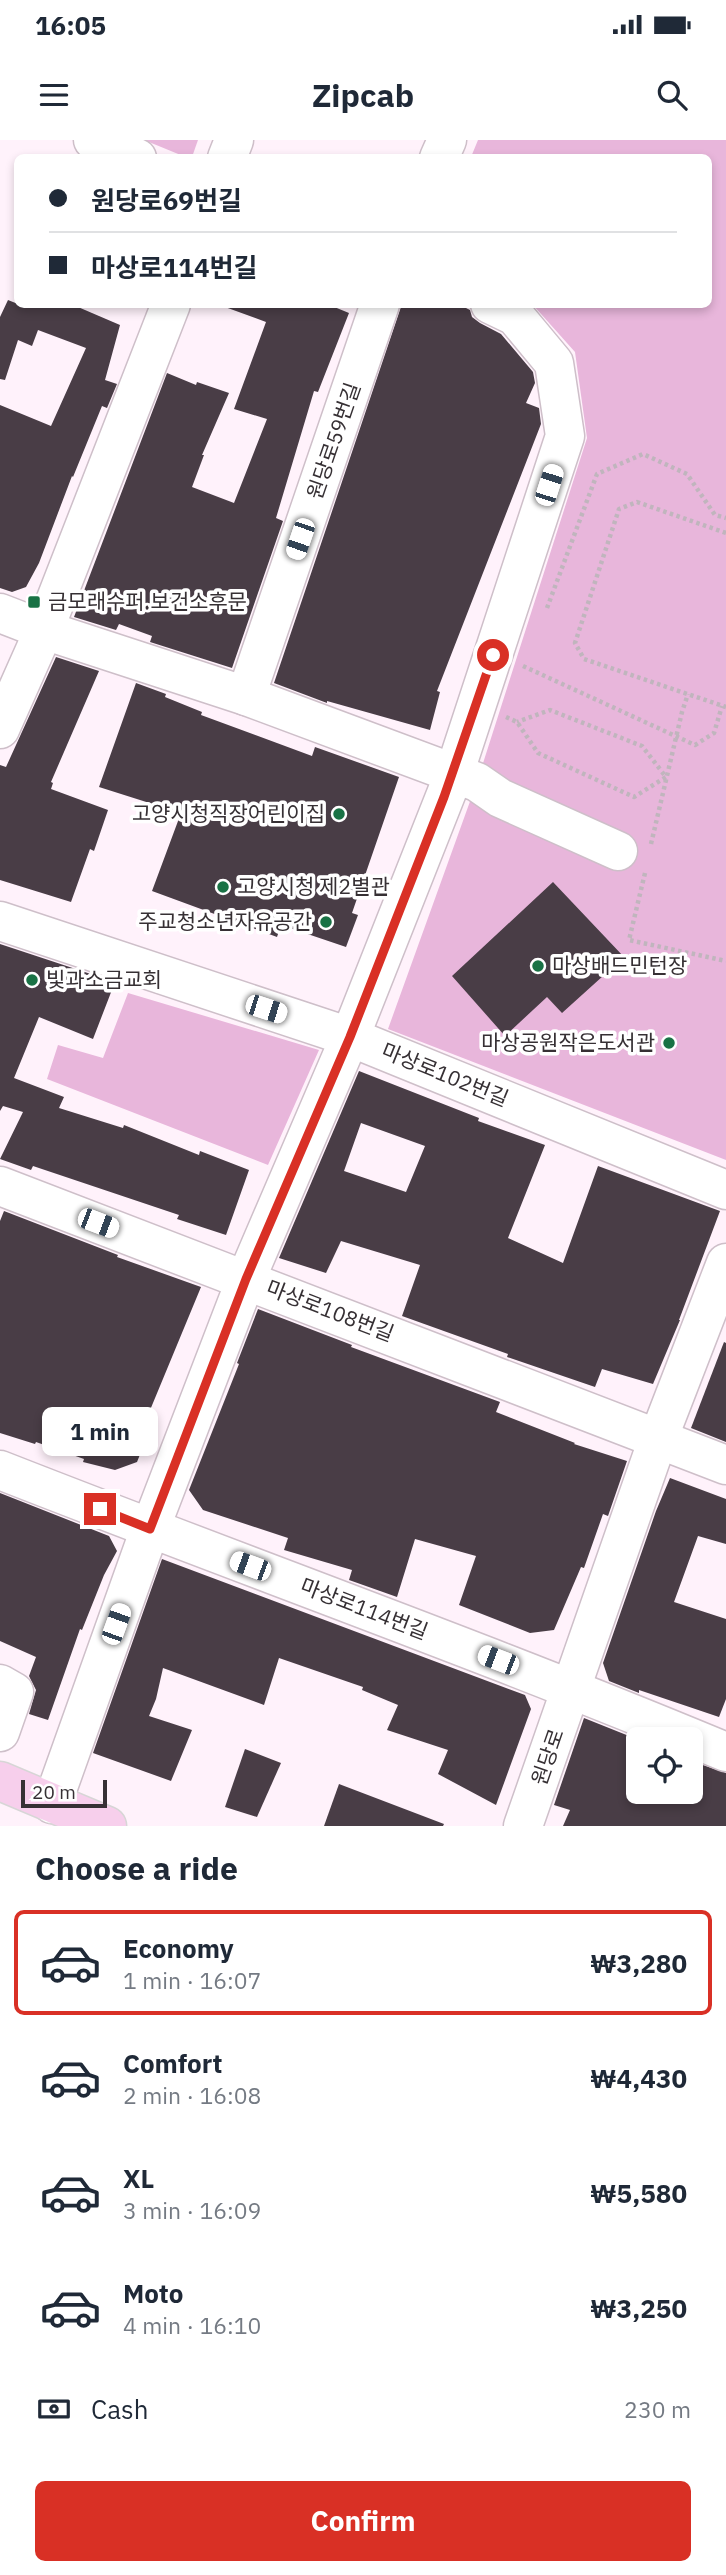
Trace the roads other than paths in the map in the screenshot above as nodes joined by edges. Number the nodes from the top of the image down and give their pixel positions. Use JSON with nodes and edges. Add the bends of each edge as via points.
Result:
{"nodes":[{"id":1,"x":93,"y":140,"type":"edge"},
{"id":2,"x":127,"y":154,"type":"edge"},
{"id":3,"x":168,"y":308,"type":"edge"},
{"id":4,"x":379,"y":308,"type":"edge"},
{"id":5,"x":498,"y":308,"type":"edge"},
{"id":6,"x":0,"y":613,"type":"edge"},
{"id":7,"x":44,"y":630,"type":"junction"},
{"id":8,"x":246,"y":696,"type":"junction"},
{"id":9,"x":0,"y":729,"type":"edge"},
{"id":10,"x":454,"y":774,"type":"junction"},
{"id":11,"x":638,"y":856,"type":"road end"},
{"id":12,"x":0,"y":921,"type":"edge"},
{"id":13,"x":350,"y":1037,"type":"junction"},
{"id":14,"x":0,"y":1186,"type":"edge"},
{"id":15,"x":726,"y":1190,"type":"edge"},
{"id":16,"x":726,"y":1263,"type":"edge"},
{"id":17,"x":246,"y":1279,"type":"junction"},
{"id":18,"x":659,"y":1439,"type":"junction"},
{"id":19,"x":726,"y":1465,"type":"edge"},
{"id":20,"x":0,"y":1470,"type":"edge"},
{"id":21,"x":150,"y":1529,"type":"junction"},
{"id":22,"x":0,"y":1684,"type":"edge"},
{"id":23,"x":572,"y":1687,"type":"junction"},
{"id":24,"x":0,"y":1732,"type":"edge"},
{"id":25,"x":726,"y":1752,"type":"edge"},
{"id":26,"x":0,"y":1781,"type":"edge"},
{"id":27,"x":52,"y":1804,"type":"junction"},
{"id":28,"x":107,"y":1826,"type":"edge"},
{"id":29,"x":523,"y":1826,"type":"edge"}],
"edges":[{"from":1,"to":2,"type":"street"},
{"from":3,"to":7,"type":"street"},
{"from":4,"to":8,"type":"street","name":"원당로59번길"},
{"from":5,"to":10,"type":"street","via":[[515,316],[554,363],[565,436],[515,660]]},
{"from":6,"to":7,"type":"street"},
{"from":7,"to":8,"type":"street"},
{"from":7,"to":9,"type":"street"},
{"from":8,"to":10,"type":"street"},
{"from":10,"to":11,"type":"street"},
{"from":10,"to":13,"type":"street"},
{"from":12,"to":13,"type":"street","name":"마상로102번길"},
{"from":13,"to":15,"type":"street","name":"마상로102번길"},
{"from":13,"to":17,"type":"street"},
{"from":14,"to":17,"type":"street","name":"마상로108번길"},
{"from":16,"to":18,"type":"street"},
{"from":17,"to":18,"type":"street","name":"마상로108번길"},
{"from":17,"to":21,"type":"street"},
{"from":18,"to":19,"type":"street","name":"마상로108번길"},
{"from":18,"to":23,"type":"street"},
{"from":20,"to":21,"type":"street","name":"마상로114번길"},
{"from":21,"to":23,"type":"street","name":"마상로114번길"},
{"from":21,"to":27,"type":"street"},
{"from":22,"to":24,"type":"street","via":[[15,1692]]},
{"from":23,"to":25,"type":"street","name":"마상로114번길"},
{"from":23,"to":29,"type":"street","name":"원당로"},
{"from":26,"to":27,"type":"main road"},
{"from":27,"to":28,"type":"main road"}]}
